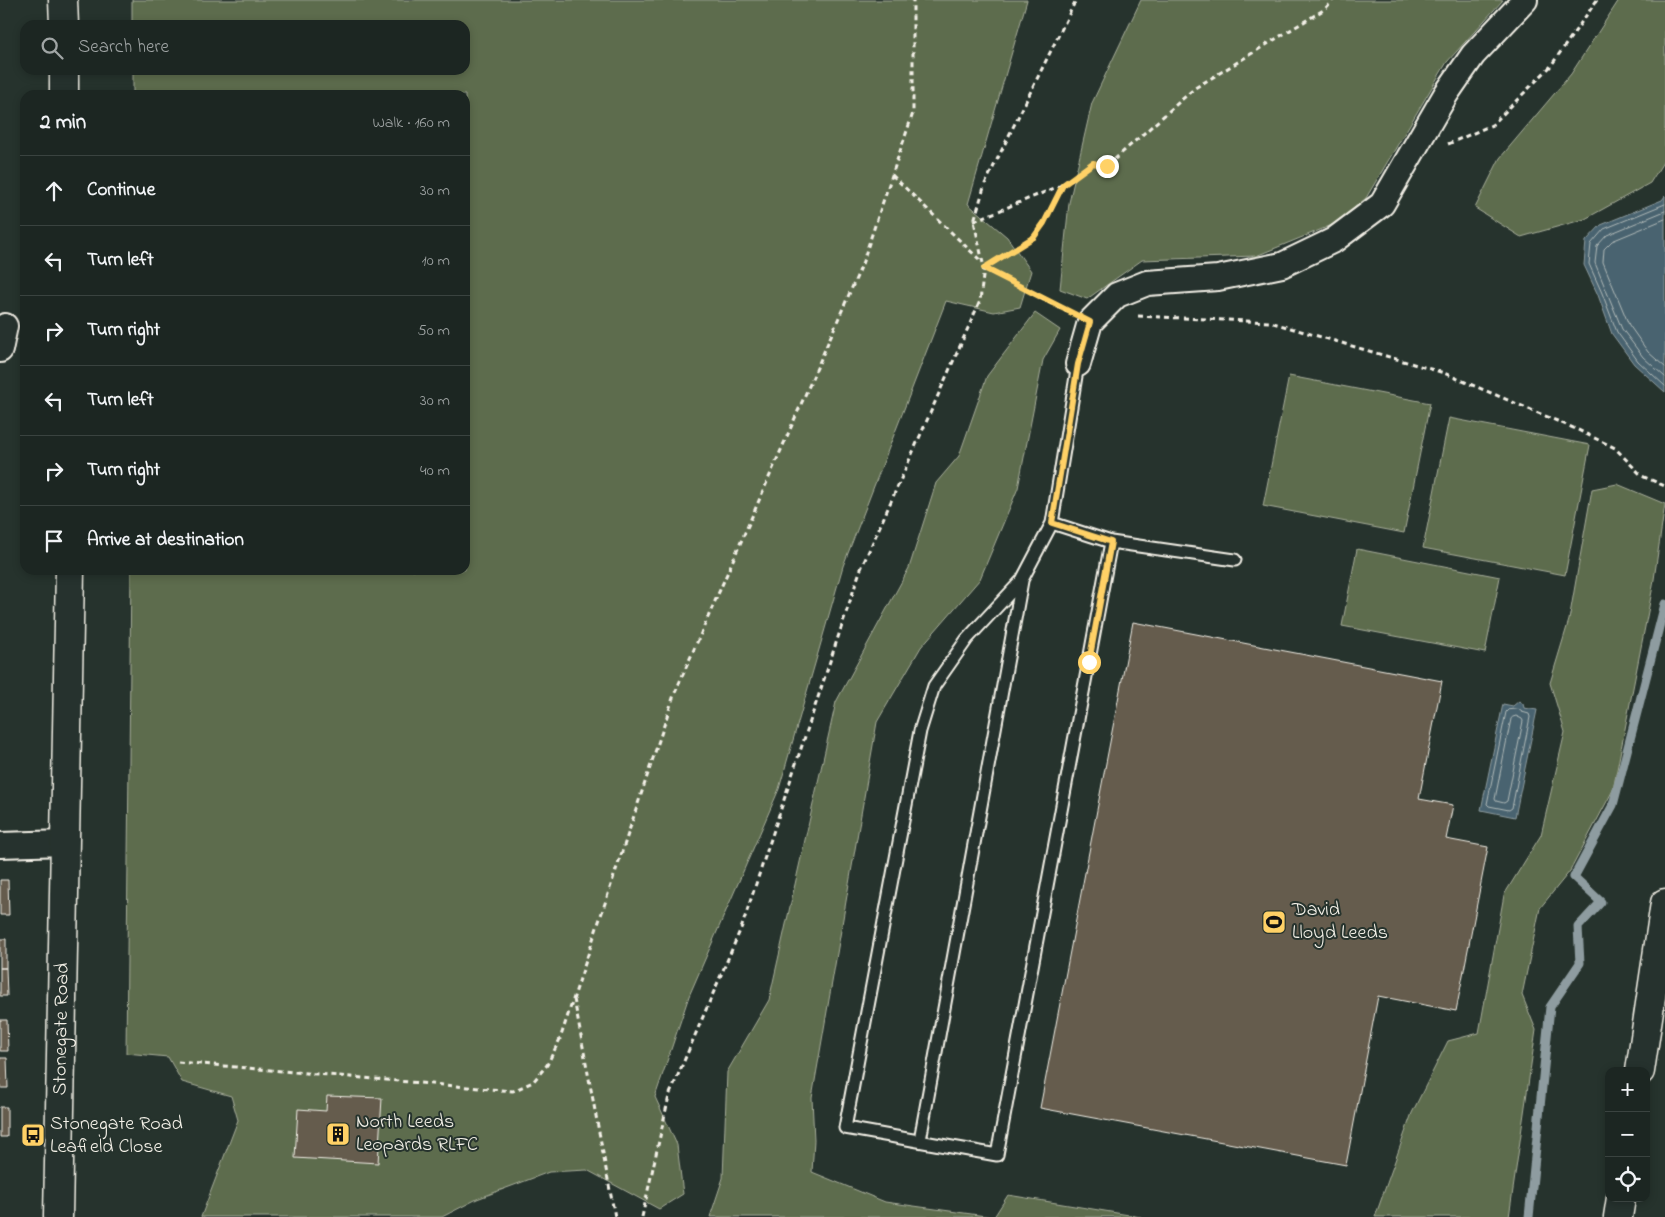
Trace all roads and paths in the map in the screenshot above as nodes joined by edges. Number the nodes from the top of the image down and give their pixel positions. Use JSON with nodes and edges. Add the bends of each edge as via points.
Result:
{"nodes":[{"id":1,"x":63,"y":0,"type":"edge"},
{"id":2,"x":913,"y":0,"type":"edge"},
{"id":3,"x":1076,"y":0,"type":"edge"},
{"id":4,"x":1333,"y":0,"type":"edge"},
{"id":5,"x":1525,"y":0,"type":"edge"},
{"id":6,"x":1597,"y":0,"type":"edge"},
{"id":7,"x":64,"y":20,"type":"edge"},
{"id":8,"x":64,"y":75,"type":"edge"},
{"id":9,"x":64,"y":90,"type":"edge"},
{"id":10,"x":1407,"y":159,"type":"junction"},
{"id":11,"x":892,"y":175,"type":"junction"},
{"id":12,"x":1063,"y":185,"type":"junction"},
{"id":13,"x":974,"y":221,"type":"junction"},
{"id":14,"x":983,"y":262,"type":"junction"},
{"id":15,"x":984,"y":268,"type":"junction"},
{"id":16,"x":1136,"y":316,"type":"dead end"},
{"id":17,"x":1090,"y":322,"type":"junction"},
{"id":18,"x":5,"y":326,"type":"dead end"},
{"id":19,"x":0,"y":350,"type":"edge"},
{"id":20,"x":1078,"y":364,"type":"joint"},
{"id":21,"x":1665,"y":486,"type":"edge"},
{"id":22,"x":1052,"y":523,"type":"junction"},
{"id":23,"x":1111,"y":542,"type":"junction"},
{"id":24,"x":1235,"y":560,"type":"dead end"},
{"id":25,"x":70,"y":575,"type":"edge"},
{"id":26,"x":1022,"y":580,"type":"junction"},
{"id":27,"x":65,"y":843,"type":"junction"},
{"id":28,"x":0,"y":845,"type":"edge"},
{"id":29,"x":1665,"y":903,"type":"edge"},
{"id":30,"x":574,"y":998,"type":"junction"},
{"id":31,"x":178,"y":1062,"type":"dead end"},
{"id":32,"x":1641,"y":1067,"type":"edge"},
{"id":33,"x":920,"y":1140,"type":"junction"},
{"id":34,"x":1620,"y":1202,"type":"edge"},
{"id":35,"x":58,"y":1217,"type":"edge"},
{"id":36,"x":615,"y":1217,"type":"edge"},
{"id":37,"x":642,"y":1217,"type":"edge"},
{"id":38,"x":1618,"y":1217,"type":"edge"}],
"edges":[{"from":1,"to":7,"type":"main road"},
{"from":2,"to":11,"type":"path","via":[[913,113]]},
{"from":3,"to":13,"type":"path","via":[[985,184]]},
{"from":4,"to":12,"type":"path","via":[[1325,9],[1195,88],[1107,166],[1093,163]]},
{"from":5,"to":10,"type":"street","via":[[1473,55]]},
{"from":6,"to":10,"type":"path","via":[[1550,67],[1492,125]]},
{"from":8,"to":9,"type":"main road"},
{"from":10,"to":17,"type":"street","via":[[1382,204],[1334,240],[1282,265],[1218,278],[1147,283],[1117,295]]},
{"from":11,"to":14,"type":"path"},
{"from":11,"to":30,"type":"path","via":[[861,267],[674,695]]},
{"from":12,"to":13,"type":"path"},
{"from":12,"to":15,"type":"path","via":[[1034,237]]},
{"from":13,"to":14,"type":"path"},
{"from":14,"to":15,"type":"path"},
{"from":15,"to":17,"type":"path"},
{"from":15,"to":37,"type":"path","via":[[980,301],[860,571],[742,926],[669,1096]]},
{"from":16,"to":21,"type":"path","via":[[1270,322],[1444,373],[1615,448],[1642,476]]},
{"from":17,"to":20,"type":"street"},
{"from":18,"to":19,"type":"street"},
{"from":20,"to":22,"type":"lane"},
{"from":22,"to":23,"type":"lane"},
{"from":22,"to":26,"type":"lane"},
{"from":23,"to":24,"type":"lane"},
{"from":23,"to":33,"type":"lane","via":[[997,1154]]},
{"from":25,"to":27,"type":"main road","name":"Stonegate Road"},
{"from":26,"to":33,"type":"lane"},
{"from":26,"to":33,"type":"lane","via":[[967,640],[934,686],[920,730],[845,1128]]},
{"from":27,"to":28,"type":"street"},
{"from":27,"to":35,"type":"main road","name":"Stonegate Road"},
{"from":29,"to":32,"type":"main road"},
{"from":30,"to":31,"type":"path","via":[[548,1065],[533,1082],[513,1090]]},
{"from":30,"to":36,"type":"path"},
{"from":34,"to":38,"type":"main road"}]}
